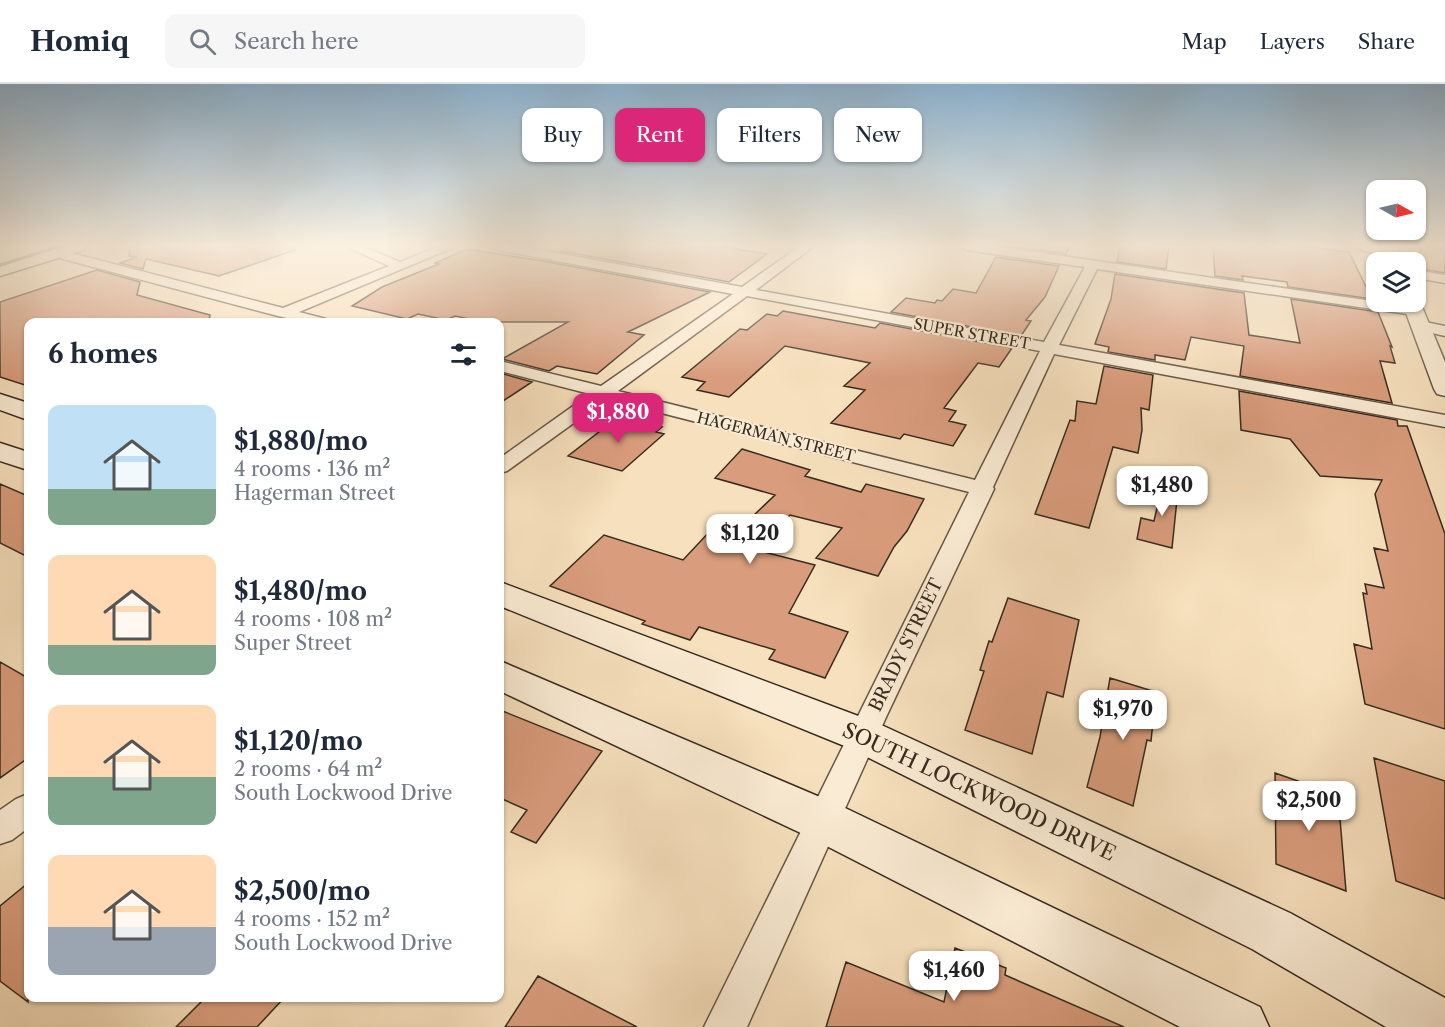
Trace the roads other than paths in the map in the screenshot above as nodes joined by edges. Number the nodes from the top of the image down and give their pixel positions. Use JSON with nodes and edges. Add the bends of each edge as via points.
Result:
{"nodes":[{"id":1,"x":196,"y":290,"type":"edge"},
{"id":2,"x":340,"y":290,"type":"edge"},
{"id":3,"x":729,"y":290,"type":"edge"},
{"id":4,"x":749,"y":290,"type":"edge"},
{"id":5,"x":1080,"y":290,"type":"edge"},
{"id":6,"x":1261,"y":290,"type":"edge"},
{"id":7,"x":745,"y":293,"type":"junction"},
{"id":8,"x":283,"y":313,"type":"junction"},
{"id":9,"x":1415,"y":313,"type":"edge"},
{"id":10,"x":304,"y":318,"type":"edge"},
{"id":11,"x":1445,"y":331,"type":"edge"},
{"id":12,"x":1049,"y":348,"type":"junction"},
{"id":13,"x":504,"y":367,"type":"edge"},
{"id":14,"x":1445,"y":389,"type":"edge"},
{"id":15,"x":603,"y":393,"type":"junction"},
{"id":16,"x":0,"y":401,"type":"edge"},
{"id":17,"x":24,"y":410,"type":"edge"},
{"id":18,"x":1445,"y":422,"type":"edge"},
{"id":19,"x":0,"y":451,"type":"edge"},
{"id":20,"x":24,"y":460,"type":"edge"},
{"id":21,"x":504,"y":464,"type":"edge"},
{"id":22,"x":983,"y":489,"type":"junction"},
{"id":23,"x":504,"y":595,"type":"edge"},
{"id":24,"x":504,"y":677,"type":"edge"},
{"id":25,"x":862,"y":735,"type":"junction"},
{"id":26,"x":24,"y":812,"type":"edge"},
{"id":27,"x":824,"y":821,"type":"junction"},
{"id":28,"x":0,"y":829,"type":"edge"},
{"id":29,"x":725,"y":1027,"type":"edge"},
{"id":30,"x":1240,"y":1027,"type":"edge"},
{"id":31,"x":1441,"y":1027,"type":"edge"}],
"edges":[{"from":1,"to":8,"type":"street"},
{"from":2,"to":8,"type":"street"},
{"from":3,"to":7,"type":"street","name":"SUPER STREET"},
{"from":4,"to":7,"type":"street"},
{"from":5,"to":12,"type":"street","name":"BRADY STREET"},
{"from":6,"to":9,"type":"street"},
{"from":7,"to":12,"type":"street","name":"SUPER STREET"},
{"from":7,"to":15,"type":"street"},
{"from":8,"to":10,"type":"street"},
{"from":9,"to":11,"type":"street"},
{"from":9,"to":14,"type":"street"},
{"from":12,"to":18,"type":"street","name":"SUPER STREET"},
{"from":12,"to":22,"type":"street","name":"BRADY STREET"},
{"from":13,"to":15,"type":"street","name":"HAGERMAN STREET"},
{"from":15,"to":21,"type":"street"},
{"from":15,"to":22,"type":"street","name":"HAGERMAN STREET"},
{"from":16,"to":17,"type":"main road"},
{"from":19,"to":20,"type":"main road"},
{"from":22,"to":25,"type":"street","name":"BRADY STREET"},
{"from":23,"to":25,"type":"main road","name":"SOUTH LOCKWOOD DRIVE"},
{"from":24,"to":27,"type":"main road"},
{"from":25,"to":27,"type":"street","name":"BRADY STREET"},
{"from":25,"to":31,"type":"main road","name":"SOUTH LOCKWOOD DRIVE","via":[[1271,931]]},
{"from":26,"to":28,"type":"street"},
{"from":27,"to":29,"type":"street","name":"BRADY STREET"},
{"from":27,"to":30,"type":"main road"}]}
